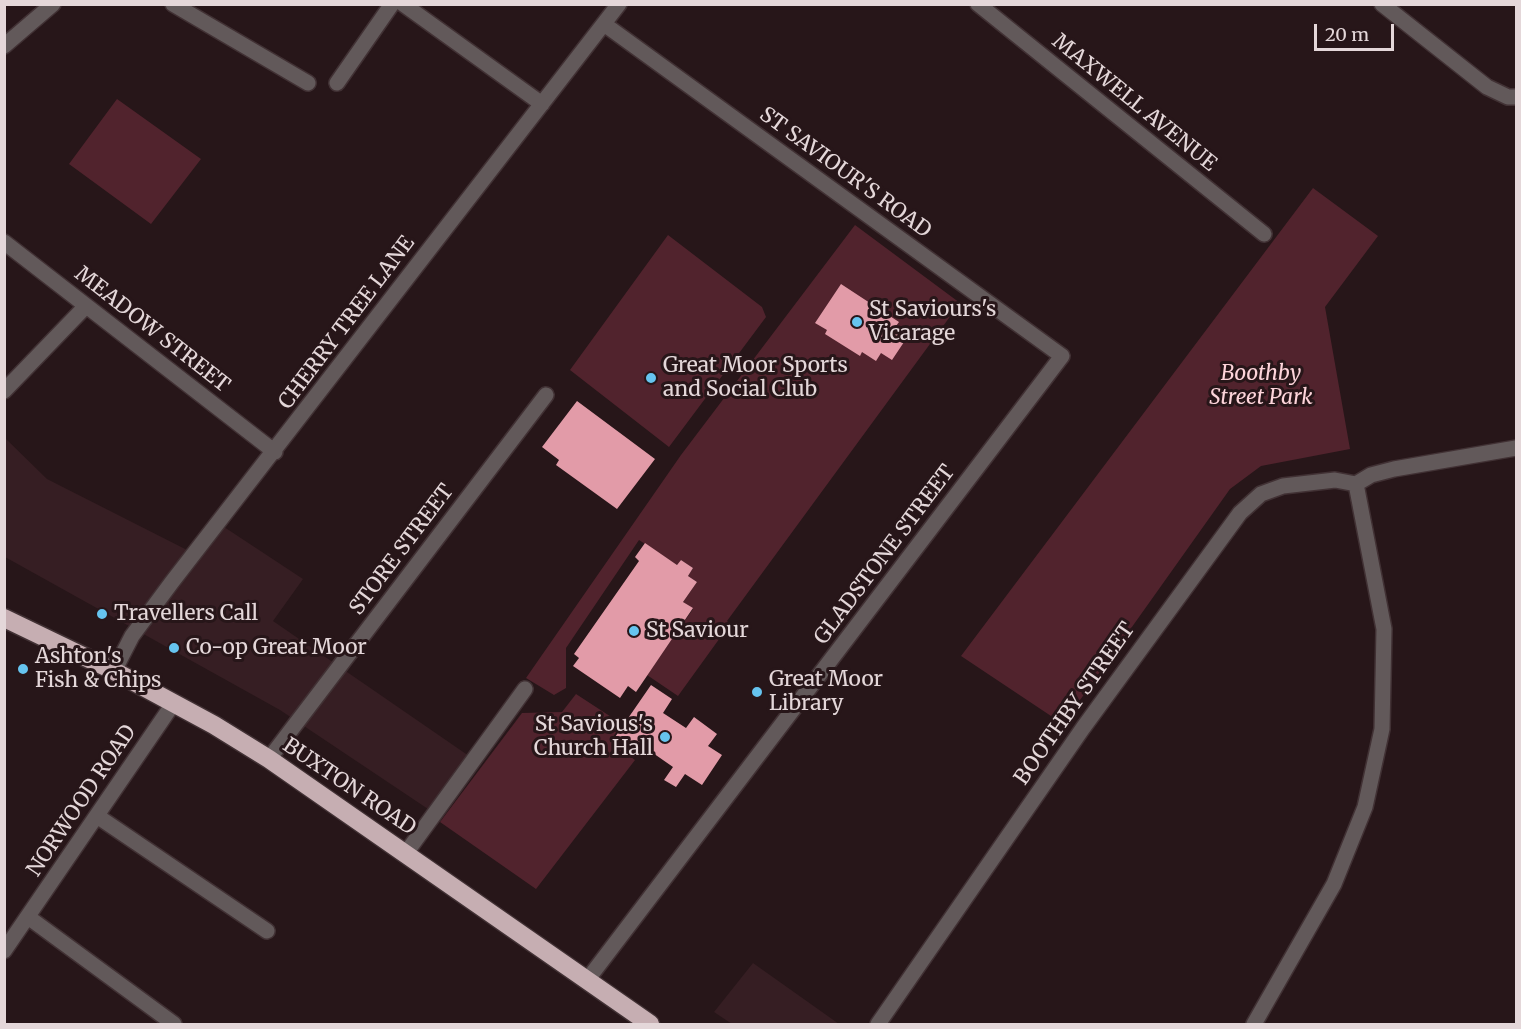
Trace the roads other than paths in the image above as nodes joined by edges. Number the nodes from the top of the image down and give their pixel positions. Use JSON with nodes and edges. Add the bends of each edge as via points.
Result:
{"nodes":[{"id":1,"x":53,"y":4,"type":"edge"},
{"id":2,"x":173,"y":4,"type":"edge"},
{"id":3,"x":392,"y":4,"type":"edge"},
{"id":4,"x":403,"y":4,"type":"edge"},
{"id":5,"x":619,"y":4,"type":"edge"},
{"id":6,"x":978,"y":4,"type":"edge"},
{"id":7,"x":1382,"y":4,"type":"edge"},
{"id":8,"x":604,"y":24,"type":"junction"},
{"id":9,"x":4,"y":46,"type":"edge"},
{"id":10,"x":308,"y":83,"type":"dead end"},
{"id":11,"x":337,"y":83,"type":"dead end"},
{"id":12,"x":1516,"y":98,"type":"edge"},
{"id":13,"x":542,"y":104,"type":"junction"},
{"id":14,"x":1264,"y":234,"type":"dead end"},
{"id":15,"x":4,"y":242,"type":"edge"},
{"id":16,"x":86,"y":306,"type":"junction"},
{"id":17,"x":1062,"y":356,"type":"joint"},
{"id":18,"x":4,"y":391,"type":"edge"},
{"id":19,"x":546,"y":395,"type":"dead end"},
{"id":20,"x":1516,"y":448,"type":"edge"},
{"id":21,"x":275,"y":452,"type":"junction"},
{"id":22,"x":1356,"y":484,"type":"junction"},
{"id":23,"x":4,"y":618,"type":"edge"},
{"id":24,"x":114,"y":671,"type":"junction"},
{"id":25,"x":525,"y":689,"type":"dead end"},
{"id":26,"x":173,"y":704,"type":"junction"},
{"id":27,"x":269,"y":759,"type":"junction"},
{"id":28,"x":97,"y":816,"type":"junction"},
{"id":29,"x":406,"y":853,"type":"junction"},
{"id":30,"x":28,"y":917,"type":"junction"},
{"id":31,"x":267,"y":931,"type":"dead end"},
{"id":32,"x":4,"y":951,"type":"edge"},
{"id":33,"x":588,"y":979,"type":"junction"},
{"id":34,"x":174,"y":1024,"type":"edge"},
{"id":35,"x":650,"y":1024,"type":"edge"},
{"id":36,"x":878,"y":1024,"type":"edge"},
{"id":37,"x":1254,"y":1024,"type":"edge"}],
"edges":[{"from":1,"to":9,"type":"street"},
{"from":2,"to":10,"type":"street"},
{"from":3,"to":11,"type":"street"},
{"from":4,"to":13,"type":"street"},
{"from":5,"to":8,"type":"street","name":"CHERRY TREE LANE"},
{"from":6,"to":14,"type":"street","name":"MAXWELL AVENUE"},
{"from":7,"to":12,"type":"street","via":[[1487,87]]},
{"from":8,"to":13,"type":"street","name":"CHERRY TREE LANE"},
{"from":8,"to":17,"type":"street","name":"ST SAVIOUR'S ROAD"},
{"from":13,"to":21,"type":"street","name":"CHERRY TREE LANE"},
{"from":15,"to":16,"type":"street","name":"MEADOW STREET"},
{"from":16,"to":18,"type":"street"},
{"from":16,"to":21,"type":"street","name":"MEADOW STREET"},
{"from":17,"to":33,"type":"street","name":"GLADSTONE STREET"},
{"from":19,"to":27,"type":"street","name":"STORE STREET"},
{"from":20,"to":22,"type":"street","via":[[1394,469]]},
{"from":21,"to":24,"type":"street","name":"CHERRY TREE LANE","via":[[132,636]]},
{"from":22,"to":36,"type":"street","name":"BOOTHBY STREET","via":[[1335,480],[1283,486],[1261,494],[1240,513],[1083,728]]},
{"from":22,"to":37,"type":"street","via":[[1384,630],[1382,729],[1365,807],[1334,884]]},
{"from":23,"to":24,"type":"highway","name":"BUXTON ROAD"},
{"from":24,"to":26,"type":"highway","name":"BUXTON ROAD"},
{"from":25,"to":29,"type":"street"},
{"from":26,"to":27,"type":"highway","name":"BUXTON ROAD"},
{"from":26,"to":28,"type":"street","name":"NORWOOD ROAD"},
{"from":27,"to":29,"type":"highway","name":"BUXTON ROAD"},
{"from":28,"to":30,"type":"street","name":"NORWOOD ROAD"},
{"from":28,"to":31,"type":"street"},
{"from":29,"to":33,"type":"highway","name":"BUXTON ROAD"},
{"from":30,"to":32,"type":"street","name":"NORWOOD ROAD"},
{"from":30,"to":34,"type":"street"},
{"from":33,"to":35,"type":"highway","name":"BUXTON ROAD"}]}
